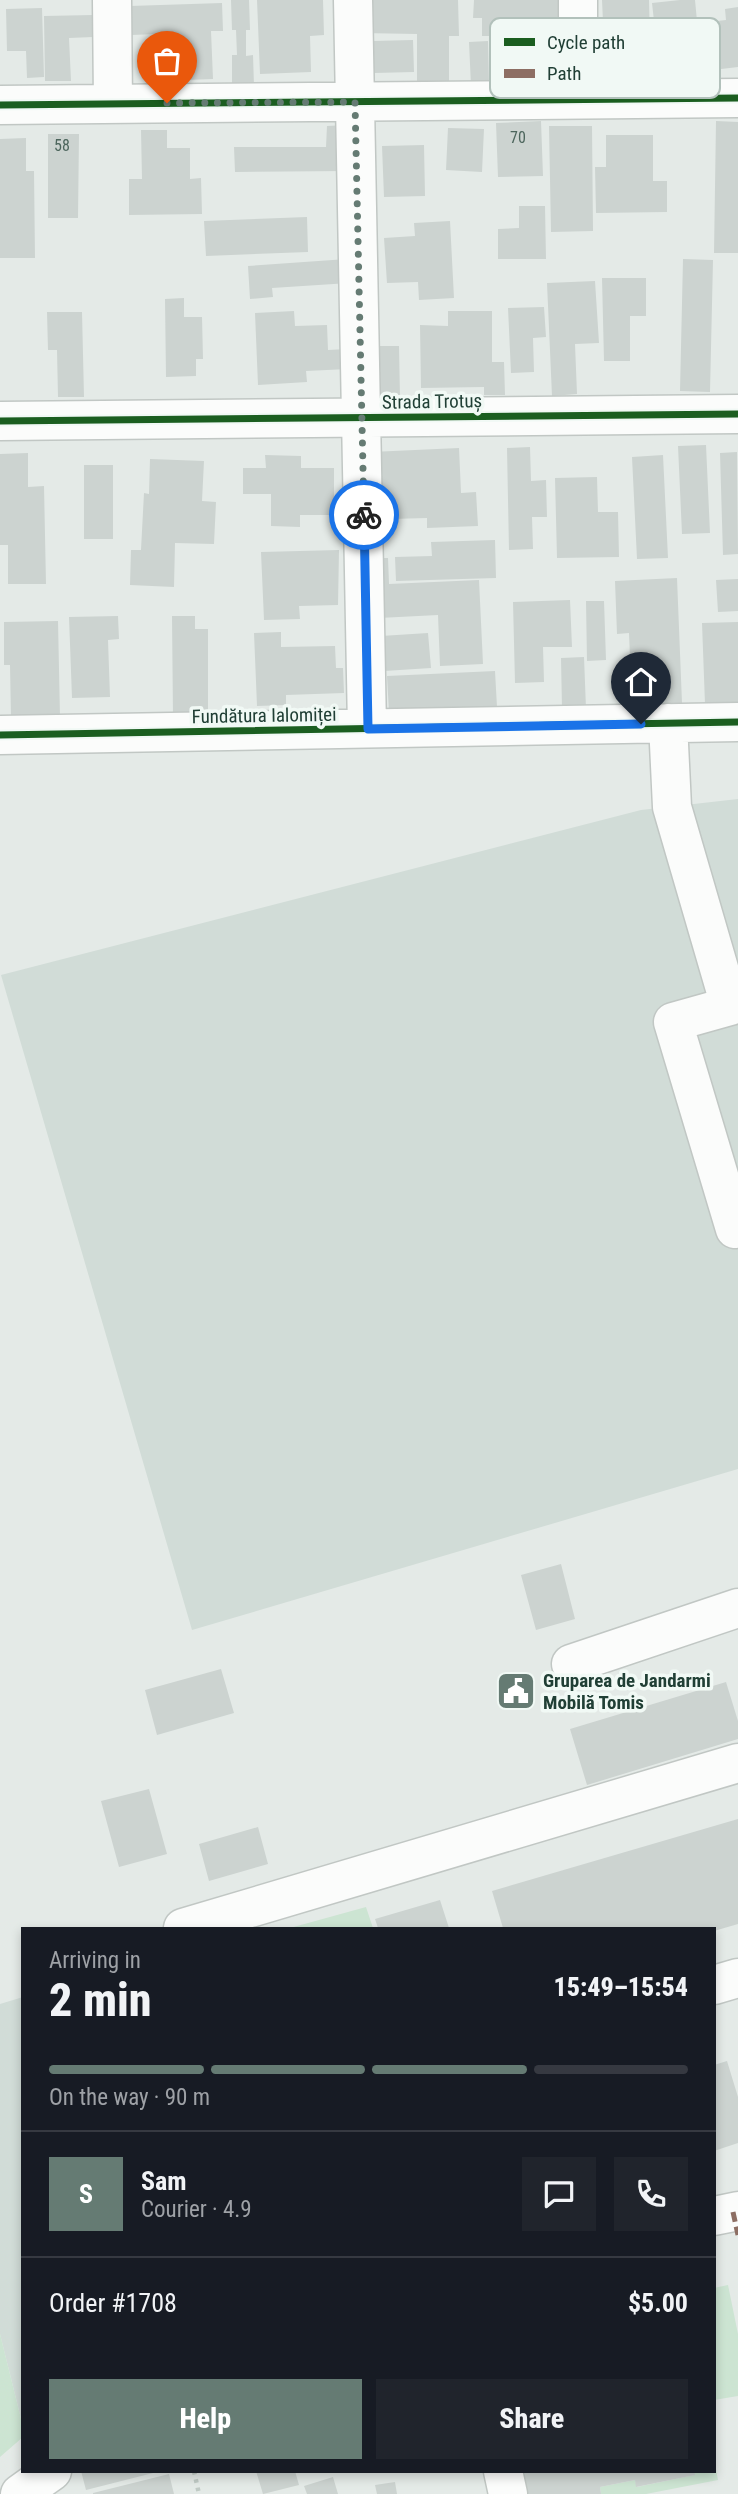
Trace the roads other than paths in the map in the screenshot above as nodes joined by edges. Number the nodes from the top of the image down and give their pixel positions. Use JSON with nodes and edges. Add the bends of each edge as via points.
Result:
{"nodes":[{"id":1,"x":112,"y":0,"type":"edge"},
{"id":2,"x":353,"y":0,"type":"edge"},
{"id":3,"x":578,"y":0,"type":"edge"},
{"id":4,"x":578,"y":18,"type":"edge"},
{"id":5,"x":738,"y":98,"type":"edge"},
{"id":6,"x":578,"y":99,"type":"joint"},
{"id":7,"x":355,"y":102,"type":"junction"},
{"id":8,"x":113,"y":104,"type":"junction"},
{"id":9,"x":0,"y":105,"type":"edge"},
{"id":10,"x":738,"y":414,"type":"edge"},
{"id":11,"x":362,"y":417,"type":"junction"},
{"id":12,"x":0,"y":421,"type":"edge"},
{"id":13,"x":738,"y":722,"type":"edge"},
{"id":14,"x":668,"y":723,"type":"junction"},
{"id":15,"x":368,"y":729,"type":"junction"},
{"id":16,"x":0,"y":735,"type":"edge"},
{"id":17,"x":735,"y":1229,"type":"dead end"},
{"id":18,"x":738,"y":1608,"type":"edge"},
{"id":19,"x":571,"y":1664,"type":"dead end"},
{"id":20,"x":738,"y":1763,"type":"edge"},
{"id":21,"x":186,"y":1927,"type":"edge"},
{"id":22,"x":738,"y":1978,"type":"edge"},
{"id":23,"x":716,"y":1984,"type":"edge"},
{"id":24,"x":49,"y":2473,"type":"edge"},
{"id":25,"x":503,"y":2473,"type":"edge"},
{"id":26,"x":20,"y":2494,"type":"edge"},
{"id":27,"x":508,"y":2494,"type":"edge"}],
"edges":[{"from":1,"to":8,"type":"street"},
{"from":2,"to":7,"type":"street"},
{"from":3,"to":4,"type":"street"},
{"from":5,"to":6,"type":"street"},
{"from":6,"to":7,"type":"street"},
{"from":7,"to":8,"type":"street"},
{"from":7,"to":11,"type":"street"},
{"from":8,"to":9,"type":"street"},
{"from":10,"to":11,"type":"street","name":"Strada Trotuș"},
{"from":11,"to":12,"type":"street","name":"Strada Trotuș"},
{"from":11,"to":15,"type":"street"},
{"from":13,"to":14,"type":"street","name":"Fundătura Ialomiței"},
{"from":14,"to":15,"type":"street","name":"Fundătura Ialomiței"},
{"from":14,"to":17,"type":"street","via":[[672,807],[730,1006],[673,1022]]},
{"from":15,"to":16,"type":"street","name":"Fundătura Ialomiței"},
{"from":18,"to":19,"type":"street"},
{"from":20,"to":21,"type":"street"},
{"from":22,"to":23,"type":"street"},
{"from":24,"to":26,"type":"street"},
{"from":25,"to":27,"type":"street"}]}
